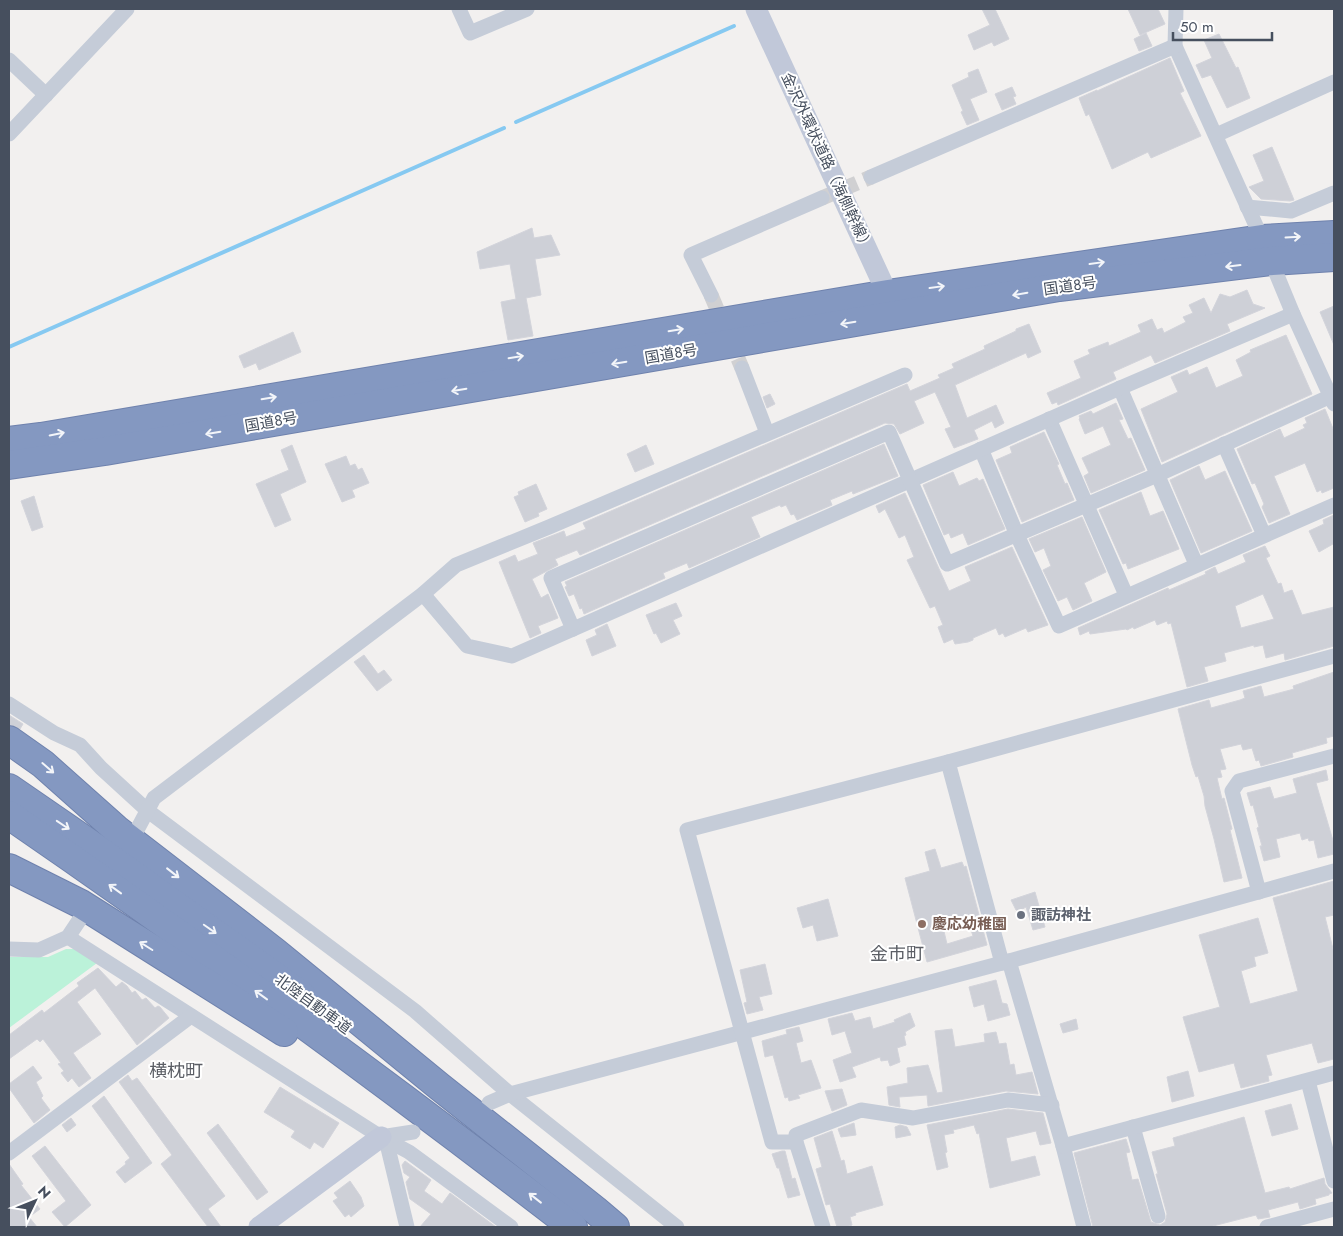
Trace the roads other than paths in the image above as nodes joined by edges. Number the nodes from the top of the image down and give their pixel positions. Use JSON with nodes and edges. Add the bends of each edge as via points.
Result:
{"nodes":[{"id":1,"x":127,"y":9,"type":"edge"},
{"id":2,"x":459,"y":9,"type":"edge"},
{"id":3,"x":527,"y":9,"type":"edge"},
{"id":4,"x":756,"y":9,"type":"edge"},
{"id":5,"x":1176,"y":9,"type":"edge"},
{"id":6,"x":1175,"y":46,"type":"junction"},
{"id":7,"x":9,"y":60,"type":"edge"},
{"id":8,"x":1334,"y":82,"type":"edge"},
{"id":9,"x":46,"y":95,"type":"junction"},
{"id":10,"x":9,"y":134,"type":"edge"},
{"id":11,"x":1216,"y":135,"type":"junction"},
{"id":12,"x":871,"y":177,"type":"tunnel mouth"},
{"id":13,"x":1334,"y":193,"type":"edge"},
{"id":14,"x":822,"y":198,"type":"tunnel mouth"},
{"id":15,"x":1247,"y":208,"type":"junction"},
{"id":16,"x":1334,"y":235,"type":"edge"},
{"id":17,"x":1267,"y":250,"type":"junction"},
{"id":18,"x":1334,"y":257,"type":"edge"},
{"id":19,"x":710,"y":295,"type":"tunnel mouth"},
{"id":20,"x":892,"y":305,"type":"junction"},
{"id":21,"x":1293,"y":314,"type":"junction"},
{"id":22,"x":742,"y":368,"type":"tunnel mouth"},
{"id":23,"x":905,"y":375,"type":"dead end"},
{"id":24,"x":1120,"y":388,"type":"junction"},
{"id":25,"x":1332,"y":400,"type":"edge"},
{"id":26,"x":1049,"y":419,"type":"junction"},
{"id":27,"x":767,"y":433,"type":"junction"},
{"id":28,"x":9,"y":440,"type":"edge"},
{"id":29,"x":1224,"y":444,"type":"junction"},
{"id":30,"x":981,"y":449,"type":"junction"},
{"id":31,"x":104,"y":451,"type":"junction"},
{"id":32,"x":9,"y":465,"type":"edge"},
{"id":33,"x":1157,"y":474,"type":"junction"},
{"id":34,"x":9,"y":479,"type":"edge"},
{"id":35,"x":911,"y":480,"type":"junction"},
{"id":36,"x":1086,"y":505,"type":"junction"},
{"id":37,"x":1334,"y":505,"type":"edge"},
{"id":38,"x":1017,"y":535,"type":"junction"},
{"id":39,"x":1264,"y":535,"type":"junction"},
{"id":40,"x":1196,"y":564,"type":"junction"},
{"id":41,"x":423,"y":594,"type":"junction"},
{"id":42,"x":1126,"y":595,"type":"junction"},
{"id":43,"x":572,"y":629,"type":"junction"},
{"id":44,"x":1334,"y":656,"type":"edge"},
{"id":45,"x":9,"y":704,"type":"edge"},
{"id":46,"x":9,"y":740,"type":"edge"},
{"id":47,"x":1334,"y":756,"type":"edge"},
{"id":48,"x":948,"y":762,"type":"junction"},
{"id":49,"x":9,"y":788,"type":"edge"},
{"id":50,"x":148,"y":811,"type":"junction"},
{"id":51,"x":9,"y":815,"type":"edge"},
{"id":52,"x":137,"y":830,"type":"dead end"},
{"id":53,"x":9,"y":868,"type":"edge"},
{"id":54,"x":1334,"y":872,"type":"edge"},
{"id":55,"x":1259,"y":892,"type":"junction"},
{"id":56,"x":80,"y":918,"type":"dead end"},
{"id":57,"x":68,"y":937,"type":"junction"},
{"id":58,"x":9,"y":949,"type":"edge"},
{"id":59,"x":1005,"y":962,"type":"junction"},
{"id":60,"x":191,"y":1016,"type":"junction"},
{"id":61,"x":741,"y":1032,"type":"junction"},
{"id":62,"x":1334,"y":1073,"type":"edge"},
{"id":63,"x":1308,"y":1081,"type":"junction"},
{"id":64,"x":510,"y":1094,"type":"junction"},
{"id":65,"x":489,"y":1103,"type":"dead end"},
{"id":66,"x":1052,"y":1106,"type":"junction"},
{"id":67,"x":1133,"y":1127,"type":"junction"},
{"id":68,"x":413,"y":1132,"type":"dead end"},
{"id":69,"x":380,"y":1137,"type":"junction"},
{"id":70,"x":796,"y":1142,"type":"junction"},
{"id":71,"x":1063,"y":1146,"type":"junction"},
{"id":72,"x":9,"y":1153,"type":"edge"},
{"id":73,"x":498,"y":1169,"type":"junction"},
{"id":74,"x":1334,"y":1181,"type":"edge"},
{"id":75,"x":1334,"y":1208,"type":"edge"},
{"id":76,"x":1158,"y":1216,"type":"dead end"},
{"id":77,"x":259,"y":1227,"type":"edge"},
{"id":78,"x":407,"y":1227,"type":"edge"},
{"id":79,"x":510,"y":1227,"type":"edge"},
{"id":80,"x":573,"y":1227,"type":"edge"},
{"id":81,"x":611,"y":1227,"type":"edge"},
{"id":82,"x":615,"y":1227,"type":"edge"},
{"id":83,"x":677,"y":1227,"type":"edge"},
{"id":84,"x":823,"y":1227,"type":"edge"},
{"id":85,"x":1084,"y":1227,"type":"edge"},
{"id":86,"x":1267,"y":1227,"type":"edge"}],
"edges":[{"from":1,"to":9,"type":"street"},
{"from":2,"to":3,"type":"street","via":[[470,33]]},
{"from":4,"to":20,"type":"main road","name":"金沢外環状道路（海側幹線）"},
{"from":5,"to":6,"type":"street"},
{"from":6,"to":11,"type":"street"},
{"from":6,"to":12,"type":"street"},
{"from":7,"to":9,"type":"street"},
{"from":8,"to":11,"type":"street"},
{"from":9,"to":10,"type":"street"},
{"from":11,"to":15,"type":"street"},
{"from":13,"to":15,"type":"street","via":[[1291,211]]},
{"from":14,"to":19,"type":"street","via":[[691,255]]},
{"from":15,"to":17,"type":"street"},
{"from":17,"to":16,"type":"highway","name":"国道8号","one_way":true},
{"from":17,"to":18,"type":"highway","name":"国道8号"},
{"from":17,"to":20,"type":"highway","name":"国道8号"},
{"from":17,"to":21,"type":"street"},
{"from":28,"to":20,"type":"highway","name":"国道8号","one_way":true},
{"from":20,"to":31,"type":"highway","name":"国道8号","one_way":true},
{"from":21,"to":24,"type":"street"},
{"from":21,"to":25,"type":"street"},
{"from":22,"to":27,"type":"street"},
{"from":23,"to":27,"type":"street"},
{"from":24,"to":26,"type":"street"},
{"from":24,"to":33,"type":"street"},
{"from":25,"to":29,"type":"street"},
{"from":26,"to":30,"type":"street"},
{"from":26,"to":36,"type":"street"},
{"from":27,"to":41,"type":"street","via":[[456,565]]},
{"from":29,"to":33,"type":"street"},
{"from":29,"to":39,"type":"street"},
{"from":30,"to":35,"type":"street"},
{"from":30,"to":38,"type":"street"},
{"from":31,"to":32,"type":"highway","name":"国道8号"},
{"from":31,"to":34,"type":"highway"},
{"from":33,"to":36,"type":"street"},
{"from":33,"to":40,"type":"street"},
{"from":35,"to":38,"type":"street","via":[[948,564]]},
{"from":35,"to":43,"type":"street"},
{"from":35,"to":43,"type":"street","via":[[889,432],[551,578]]},
{"from":36,"to":38,"type":"street"},
{"from":36,"to":42,"type":"street"},
{"from":37,"to":39,"type":"street"},
{"from":38,"to":42,"type":"street","via":[[1059,626]]},
{"from":39,"to":40,"type":"street"},
{"from":40,"to":42,"type":"street"},
{"from":41,"to":43,"type":"street","via":[[466,646],[512,656]]},
{"from":41,"to":50,"type":"street","via":[[154,798]]},
{"from":44,"to":48,"type":"street"},
{"from":45,"to":50,"type":"street","via":[[54,733],[80,745]]},
{"from":46,"to":82,"type":"highway","one_way":true,"via":[[43,764],[116,829],[275,952]]},
{"from":47,"to":55,"type":"street","via":[[1240,781],[1232,791]]},
{"from":48,"to":59,"type":"street"},
{"from":48,"to":61,"type":"street","via":[[687,830]]},
{"from":49,"to":81,"type":"highway","name":"北陸自動車道","one_way":true,"via":[[244,953]]},
{"from":50,"to":52,"type":"street"},
{"from":50,"to":64,"type":"street","via":[[415,1011]]},
{"from":73,"to":51,"type":"highway","name":"北陸自動車道","one_way":true},
{"from":73,"to":53,"type":"highway","one_way":true,"via":[[81,904]]},
{"from":54,"to":55,"type":"street"},
{"from":55,"to":59,"type":"street"},
{"from":56,"to":57,"type":"street"},
{"from":57,"to":58,"type":"street","via":[[39,950]]},
{"from":57,"to":60,"type":"street"},
{"from":59,"to":61,"type":"street"},
{"from":59,"to":66,"type":"street"},
{"from":60,"to":69,"type":"street"},
{"from":60,"to":72,"type":"street"},
{"from":61,"to":64,"type":"street"},
{"from":61,"to":70,"type":"street","via":[[772,1142]]},
{"from":62,"to":63,"type":"street"},
{"from":63,"to":67,"type":"street"},
{"from":63,"to":74,"type":"street"},
{"from":64,"to":65,"type":"street"},
{"from":64,"to":83,"type":"street"},
{"from":66,"to":70,"type":"street","via":[[1008,1100],[913,1118],[861,1110],[796,1135]]},
{"from":66,"to":71,"type":"street"},
{"from":67,"to":71,"type":"street"},
{"from":67,"to":76,"type":"street"},
{"from":68,"to":69,"type":"street"},
{"from":69,"to":77,"type":"main road"},
{"from":69,"to":78,"type":"street","via":[[388,1148]]},
{"from":69,"to":79,"type":"street","via":[[409,1152]]},
{"from":70,"to":84,"type":"street"},
{"from":71,"to":85,"type":"street"},
{"from":80,"to":73,"type":"highway","name":"北陸自動車道","one_way":true},
{"from":75,"to":86,"type":"street"}]}
